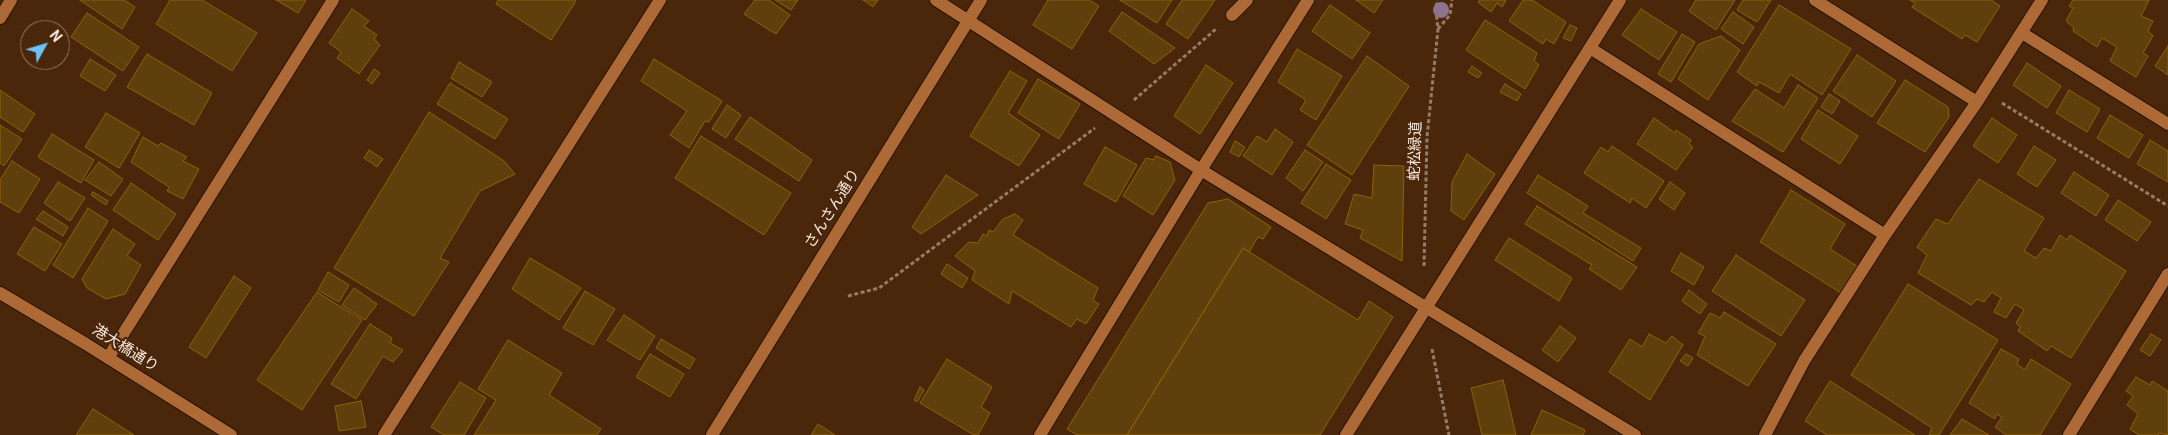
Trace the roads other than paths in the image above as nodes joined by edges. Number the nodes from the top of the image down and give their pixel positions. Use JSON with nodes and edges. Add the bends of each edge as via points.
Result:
{"nodes":[{"id":1,"x":11,"y":0,"type":"edge"},
{"id":2,"x":334,"y":0,"type":"edge"},
{"id":3,"x":660,"y":0,"type":"edge"},
{"id":4,"x":936,"y":0,"type":"edge"},
{"id":5,"x":981,"y":0,"type":"edge"},
{"id":6,"x":1248,"y":0,"type":"edge"},
{"id":7,"x":1308,"y":0,"type":"edge"},
{"id":8,"x":1620,"y":0,"type":"edge"},
{"id":9,"x":1815,"y":0,"type":"edge"},
{"id":10,"x":2042,"y":0,"type":"edge"},
{"id":11,"x":1232,"y":15,"type":"road end"},
{"id":12,"x":0,"y":18,"type":"edge"},
{"id":13,"x":968,"y":21,"type":"junction"},
{"id":14,"x":2022,"y":33,"type":"junction"},
{"id":15,"x":1590,"y":48,"type":"junction"},
{"id":16,"x":1977,"y":102,"type":"junction"},
{"id":17,"x":2168,"y":124,"type":"edge"},
{"id":18,"x":1201,"y":170,"type":"junction"},
{"id":19,"x":1885,"y":234,"type":"junction"},
{"id":20,"x":2168,"y":274,"type":"edge"},
{"id":21,"x":0,"y":293,"type":"edge"},
{"id":22,"x":1425,"y":308,"type":"junction"},
{"id":23,"x":108,"y":358,"type":"junction"},
{"id":24,"x":231,"y":435,"type":"edge"},
{"id":25,"x":384,"y":435,"type":"edge"},
{"id":26,"x":712,"y":435,"type":"edge"},
{"id":27,"x":1040,"y":435,"type":"edge"},
{"id":28,"x":1346,"y":435,"type":"edge"},
{"id":29,"x":1635,"y":435,"type":"edge"},
{"id":30,"x":1766,"y":435,"type":"edge"},
{"id":31,"x":2069,"y":435,"type":"edge"}],
"edges":[{"from":1,"to":12,"type":"street"},
{"from":2,"to":23,"type":"street"},
{"from":3,"to":25,"type":"street"},
{"from":4,"to":13,"type":"street"},
{"from":5,"to":13,"type":"street","name":"さんさん通り"},
{"from":6,"to":11,"type":"street"},
{"from":7,"to":18,"type":"street"},
{"from":8,"to":15,"type":"street"},
{"from":9,"to":16,"type":"street"},
{"from":10,"to":14,"type":"street"},
{"from":13,"to":18,"type":"street"},
{"from":13,"to":26,"type":"street","name":"さんさん通り"},
{"from":14,"to":16,"type":"street"},
{"from":14,"to":17,"type":"street"},
{"from":15,"to":19,"type":"street"},
{"from":15,"to":22,"type":"street"},
{"from":16,"to":19,"type":"street"},
{"from":18,"to":22,"type":"street"},
{"from":18,"to":27,"type":"street"},
{"from":19,"to":30,"type":"street","via":[[1804,361]]},
{"from":20,"to":31,"type":"street"},
{"from":21,"to":23,"type":"street","name":"港大橋通り"},
{"from":22,"to":28,"type":"street"},
{"from":22,"to":29,"type":"street"},
{"from":23,"to":24,"type":"street","name":"港大橋通り"}]}
